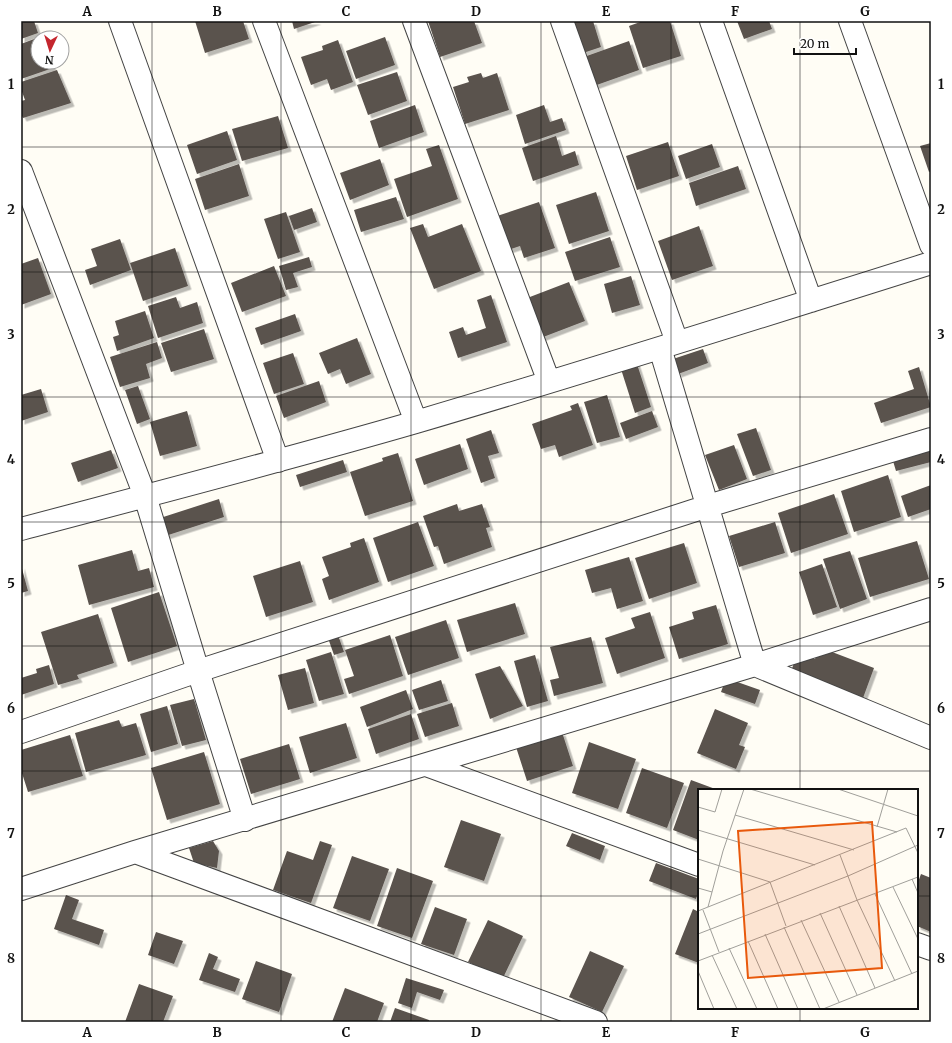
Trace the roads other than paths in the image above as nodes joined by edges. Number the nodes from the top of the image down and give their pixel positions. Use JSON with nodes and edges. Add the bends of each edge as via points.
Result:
{"nodes":[{"id":1,"x":120,"y":21,"type":"edge"},
{"id":2,"x":264,"y":21,"type":"edge"},
{"id":3,"x":414,"y":21,"type":"edge"},
{"id":4,"x":562,"y":21,"type":"edge"},
{"id":5,"x":711,"y":21,"type":"edge"},
{"id":6,"x":850,"y":21,"type":"edge"},
{"id":7,"x":21,"y":171,"type":"edge"},
{"id":8,"x":931,"y":245,"type":"edge"},
{"id":9,"x":931,"y":263,"type":"edge"},
{"id":10,"x":811,"y":300,"type":"junction"},
{"id":11,"x":668,"y":345,"type":"junction"},
{"id":12,"x":549,"y":382,"type":"junction"},
{"id":13,"x":416,"y":422,"type":"junction"},
{"id":14,"x":931,"y":439,"type":"edge"},
{"id":15,"x":278,"y":461,"type":"junction"},
{"id":16,"x":146,"y":496,"type":"junction"},
{"id":17,"x":708,"y":506,"type":"junction"},
{"id":18,"x":21,"y":529,"type":"edge"},
{"id":19,"x":931,"y":609,"type":"edge"},
{"id":20,"x":755,"y":666,"type":"junction"},
{"id":21,"x":198,"y":671,"type":"junction"},
{"id":22,"x":21,"y":732,"type":"edge"},
{"id":23,"x":931,"y":738,"type":"edge"},
{"id":24,"x":426,"y":765,"type":"junction"},
{"id":25,"x":246,"y":820,"type":"junction"},
{"id":26,"x":136,"y":852,"type":"junction"},
{"id":27,"x":698,"y":865,"type":"edge"},
{"id":28,"x":21,"y":888,"type":"edge"},
{"id":29,"x":918,"y":944,"type":"edge"},
{"id":30,"x":931,"y":950,"type":"edge"},
{"id":31,"x":596,"y":1022,"type":"edge"}],
"edges":[{"from":1,"to":15,"type":"street"},
{"from":2,"to":13,"type":"street"},
{"from":3,"to":12,"type":"street"},
{"from":4,"to":11,"type":"street"},
{"from":5,"to":10,"type":"street"},
{"from":6,"to":8,"type":"street"},
{"from":7,"to":16,"type":"street"},
{"from":9,"to":10,"type":"street"},
{"from":10,"to":11,"type":"street"},
{"from":11,"to":12,"type":"street"},
{"from":11,"to":17,"type":"street"},
{"from":12,"to":13,"type":"street"},
{"from":13,"to":15,"type":"street"},
{"from":14,"to":17,"type":"street"},
{"from":15,"to":16,"type":"street"},
{"from":16,"to":18,"type":"street"},
{"from":16,"to":21,"type":"street"},
{"from":17,"to":20,"type":"street"},
{"from":17,"to":21,"type":"street"},
{"from":19,"to":20,"type":"street"},
{"from":20,"to":23,"type":"street"},
{"from":20,"to":24,"type":"street"},
{"from":21,"to":22,"type":"street"},
{"from":21,"to":25,"type":"street"},
{"from":24,"to":25,"type":"street"},
{"from":24,"to":27,"type":"street"},
{"from":25,"to":26,"type":"street"},
{"from":26,"to":28,"type":"street"},
{"from":26,"to":31,"type":"street"},
{"from":29,"to":30,"type":"street"}]}
